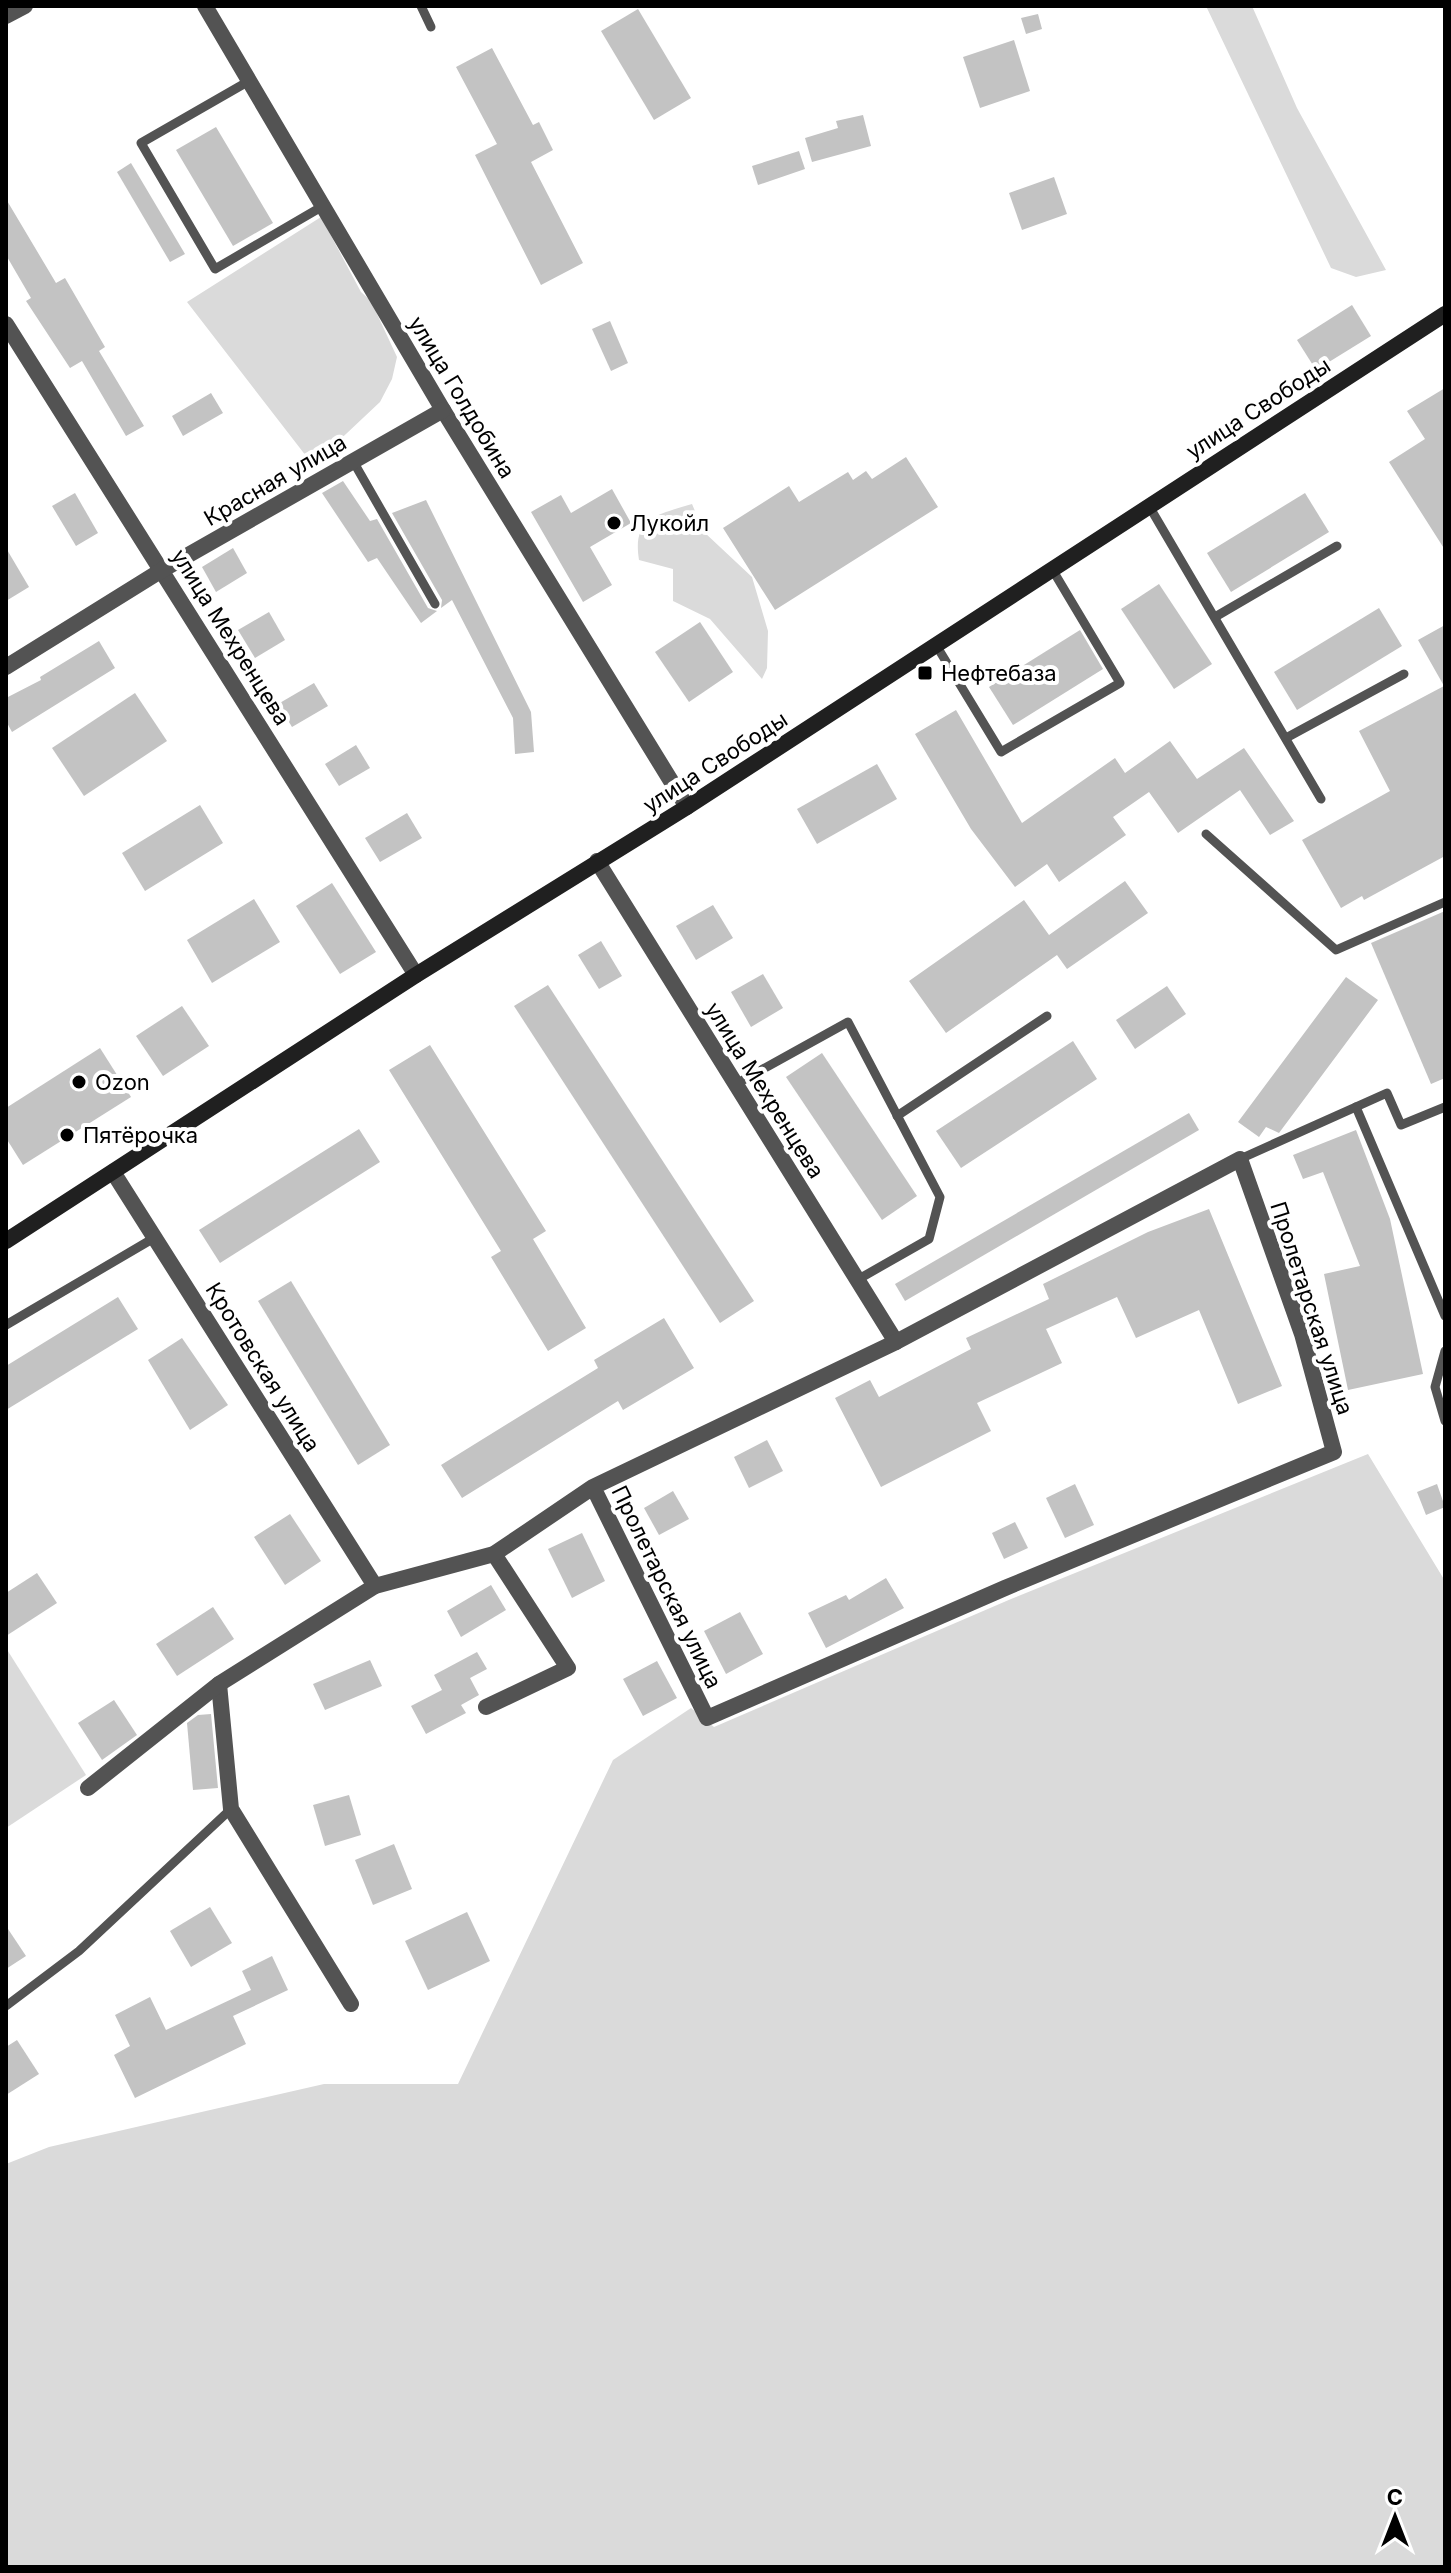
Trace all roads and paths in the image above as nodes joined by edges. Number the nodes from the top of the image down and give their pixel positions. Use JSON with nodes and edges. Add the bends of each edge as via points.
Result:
{"nodes":[{"id":1,"x":25,"y":6,"type":"edge"},
{"id":2,"x":205,"y":6,"type":"edge"},
{"id":3,"x":421,"y":6,"type":"edge"},
{"id":4,"x":6,"y":16,"type":"edge"},
{"id":5,"x":431,"y":27,"type":"dead end"},
{"id":6,"x":249,"y":81,"type":"junction"},
{"id":7,"x":323,"y":206,"type":"junction"},
{"id":8,"x":1445,"y":314,"type":"edge"},
{"id":9,"x":6,"y":324,"type":"edge"},
{"id":10,"x":443,"y":410,"type":"junction"},
{"id":11,"x":353,"y":461,"type":"junction"},
{"id":12,"x":1149,"y":506,"type":"junction"},
{"id":13,"x":1337,"y":546,"type":"dead end"},
{"id":14,"x":1052,"y":569,"type":"junction"},
{"id":15,"x":162,"y":570,"type":"junction"},
{"id":16,"x":435,"y":604,"type":"dead end"},
{"id":17,"x":1215,"y":617,"type":"junction"},
{"id":18,"x":936,"y":645,"type":"junction"},
{"id":19,"x":6,"y":667,"type":"edge"},
{"id":20,"x":1404,"y":674,"type":"dead end"},
{"id":21,"x":1286,"y":738,"type":"junction"},
{"id":22,"x":1321,"y":799,"type":"dead end"},
{"id":23,"x":687,"y":807,"type":"junction"},
{"id":24,"x":1206,"y":834,"type":"dead end"},
{"id":25,"x":597,"y":861,"type":"junction"},
{"id":26,"x":1445,"y":902,"type":"edge"},
{"id":27,"x":416,"y":975,"type":"junction"},
{"id":28,"x":1047,"y":1016,"type":"dead end"},
{"id":29,"x":736,"y":1084,"type":"junction"},
{"id":30,"x":1356,"y":1107,"type":"junction"},
{"id":31,"x":1445,"y":1107,"type":"edge"},
{"id":32,"x":897,"y":1116,"type":"junction"},
{"id":33,"x":1240,"y":1159,"type":"junction"},
{"id":34,"x":113,"y":1172,"type":"junction"},
{"id":35,"x":154,"y":1238,"type":"junction"},
{"id":36,"x":6,"y":1241,"type":"edge"},
{"id":37,"x":857,"y":1280,"type":"junction"},
{"id":38,"x":1445,"y":1316,"type":"edge"},
{"id":39,"x":6,"y":1325,"type":"edge"},
{"id":40,"x":896,"y":1342,"type":"junction"},
{"id":41,"x":1445,"y":1351,"type":"edge"},
{"id":42,"x":1445,"y":1421,"type":"edge"},
{"id":43,"x":593,"y":1487,"type":"junction"},
{"id":44,"x":494,"y":1554,"type":"junction"},
{"id":45,"x":375,"y":1586,"type":"junction"},
{"id":46,"x":219,"y":1684,"type":"junction"},
{"id":47,"x":486,"y":1707,"type":"dead end"},
{"id":48,"x":88,"y":1788,"type":"dead end"},
{"id":49,"x":231,"y":1809,"type":"junction"},
{"id":50,"x":351,"y":2004,"type":"dead end"},
{"id":51,"x":6,"y":2006,"type":"edge"}],
"edges":[{"from":1,"to":4,"type":"street"},
{"from":2,"to":6,"type":"street","name":"улица Голдобина"},
{"from":3,"to":5,"type":"lane"},
{"from":6,"to":7,"type":"street","name":"улица Голдобина"},
{"from":6,"to":7,"type":"lane","via":[[141,143],[215,269]]},
{"from":7,"to":10,"type":"street","name":"улица Голдобина"},
{"from":8,"to":12,"type":"main road","name":"улица Свободы"},
{"from":9,"to":15,"type":"street","name":"улица Мехренцева"},
{"from":10,"to":11,"type":"street","name":"Красная улица"},
{"from":10,"to":23,"type":"street","name":"улица Голдобина"},
{"from":11,"to":15,"type":"street","name":"Красная улица"},
{"from":11,"to":16,"type":"lane"},
{"from":12,"to":14,"type":"main road","name":"улица Свободы"},
{"from":12,"to":17,"type":"lane"},
{"from":13,"to":17,"type":"lane"},
{"from":14,"to":18,"type":"main road","name":"улица Свободы"},
{"from":14,"to":18,"type":"lane","via":[[1120,683],[1001,752]]},
{"from":15,"to":19,"type":"street","name":"Красная улица"},
{"from":15,"to":27,"type":"street","name":"улица Мехренцева"},
{"from":17,"to":21,"type":"lane"},
{"from":18,"to":23,"type":"main road","name":"улица Свободы"},
{"from":20,"to":21,"type":"lane"},
{"from":21,"to":22,"type":"lane"},
{"from":23,"to":25,"type":"main road","name":"улица Свободы"},
{"from":24,"to":26,"type":"lane","via":[[1336,950]]},
{"from":25,"to":27,"type":"main road","name":"улица Свободы"},
{"from":25,"to":29,"type":"street","name":"улица Мехренцева"},
{"from":27,"to":34,"type":"main road","name":"улица Свободы"},
{"from":28,"to":32,"type":"lane"},
{"from":29,"to":32,"type":"lane","via":[[848,1022]]},
{"from":29,"to":37,"type":"street","name":"улица Мехренцева"},
{"from":30,"to":31,"type":"lane","via":[[1387,1093],[1401,1125]]},
{"from":30,"to":33,"type":"lane"},
{"from":30,"to":38,"type":"lane"},
{"from":32,"to":37,"type":"lane","via":[[940,1197],[929,1239]]},
{"from":33,"to":40,"type":"street","name":"Пролетарская улица"},
{"from":33,"to":43,"type":"street","name":"Пролетарская улица","via":[[1302,1334],[1334,1452],[707,1718]]},
{"from":34,"to":35,"type":"street","name":"Кротовская улица"},
{"from":34,"to":36,"type":"main road","name":"улица Свободы"},
{"from":35,"to":39,"type":"lane"},
{"from":35,"to":45,"type":"street","name":"Кротовская улица"},
{"from":37,"to":40,"type":"street","name":"улица Мехренцева"},
{"from":40,"to":43,"type":"street","name":"Пролетарская улица"},
{"from":41,"to":42,"type":"lane","via":[[1435,1387]]},
{"from":43,"to":44,"type":"street","name":"Пролетарская улица"},
{"from":44,"to":45,"type":"street","name":"Пролетарская улица"},
{"from":44,"to":47,"type":"street","via":[[568,1668]]},
{"from":45,"to":46,"type":"street","name":"Пролетарская улица"},
{"from":46,"to":48,"type":"street","name":"Пролетарская улица"},
{"from":46,"to":49,"type":"street"},
{"from":49,"to":50,"type":"street"},
{"from":49,"to":51,"type":"lane","via":[[79,1951]]}]}
